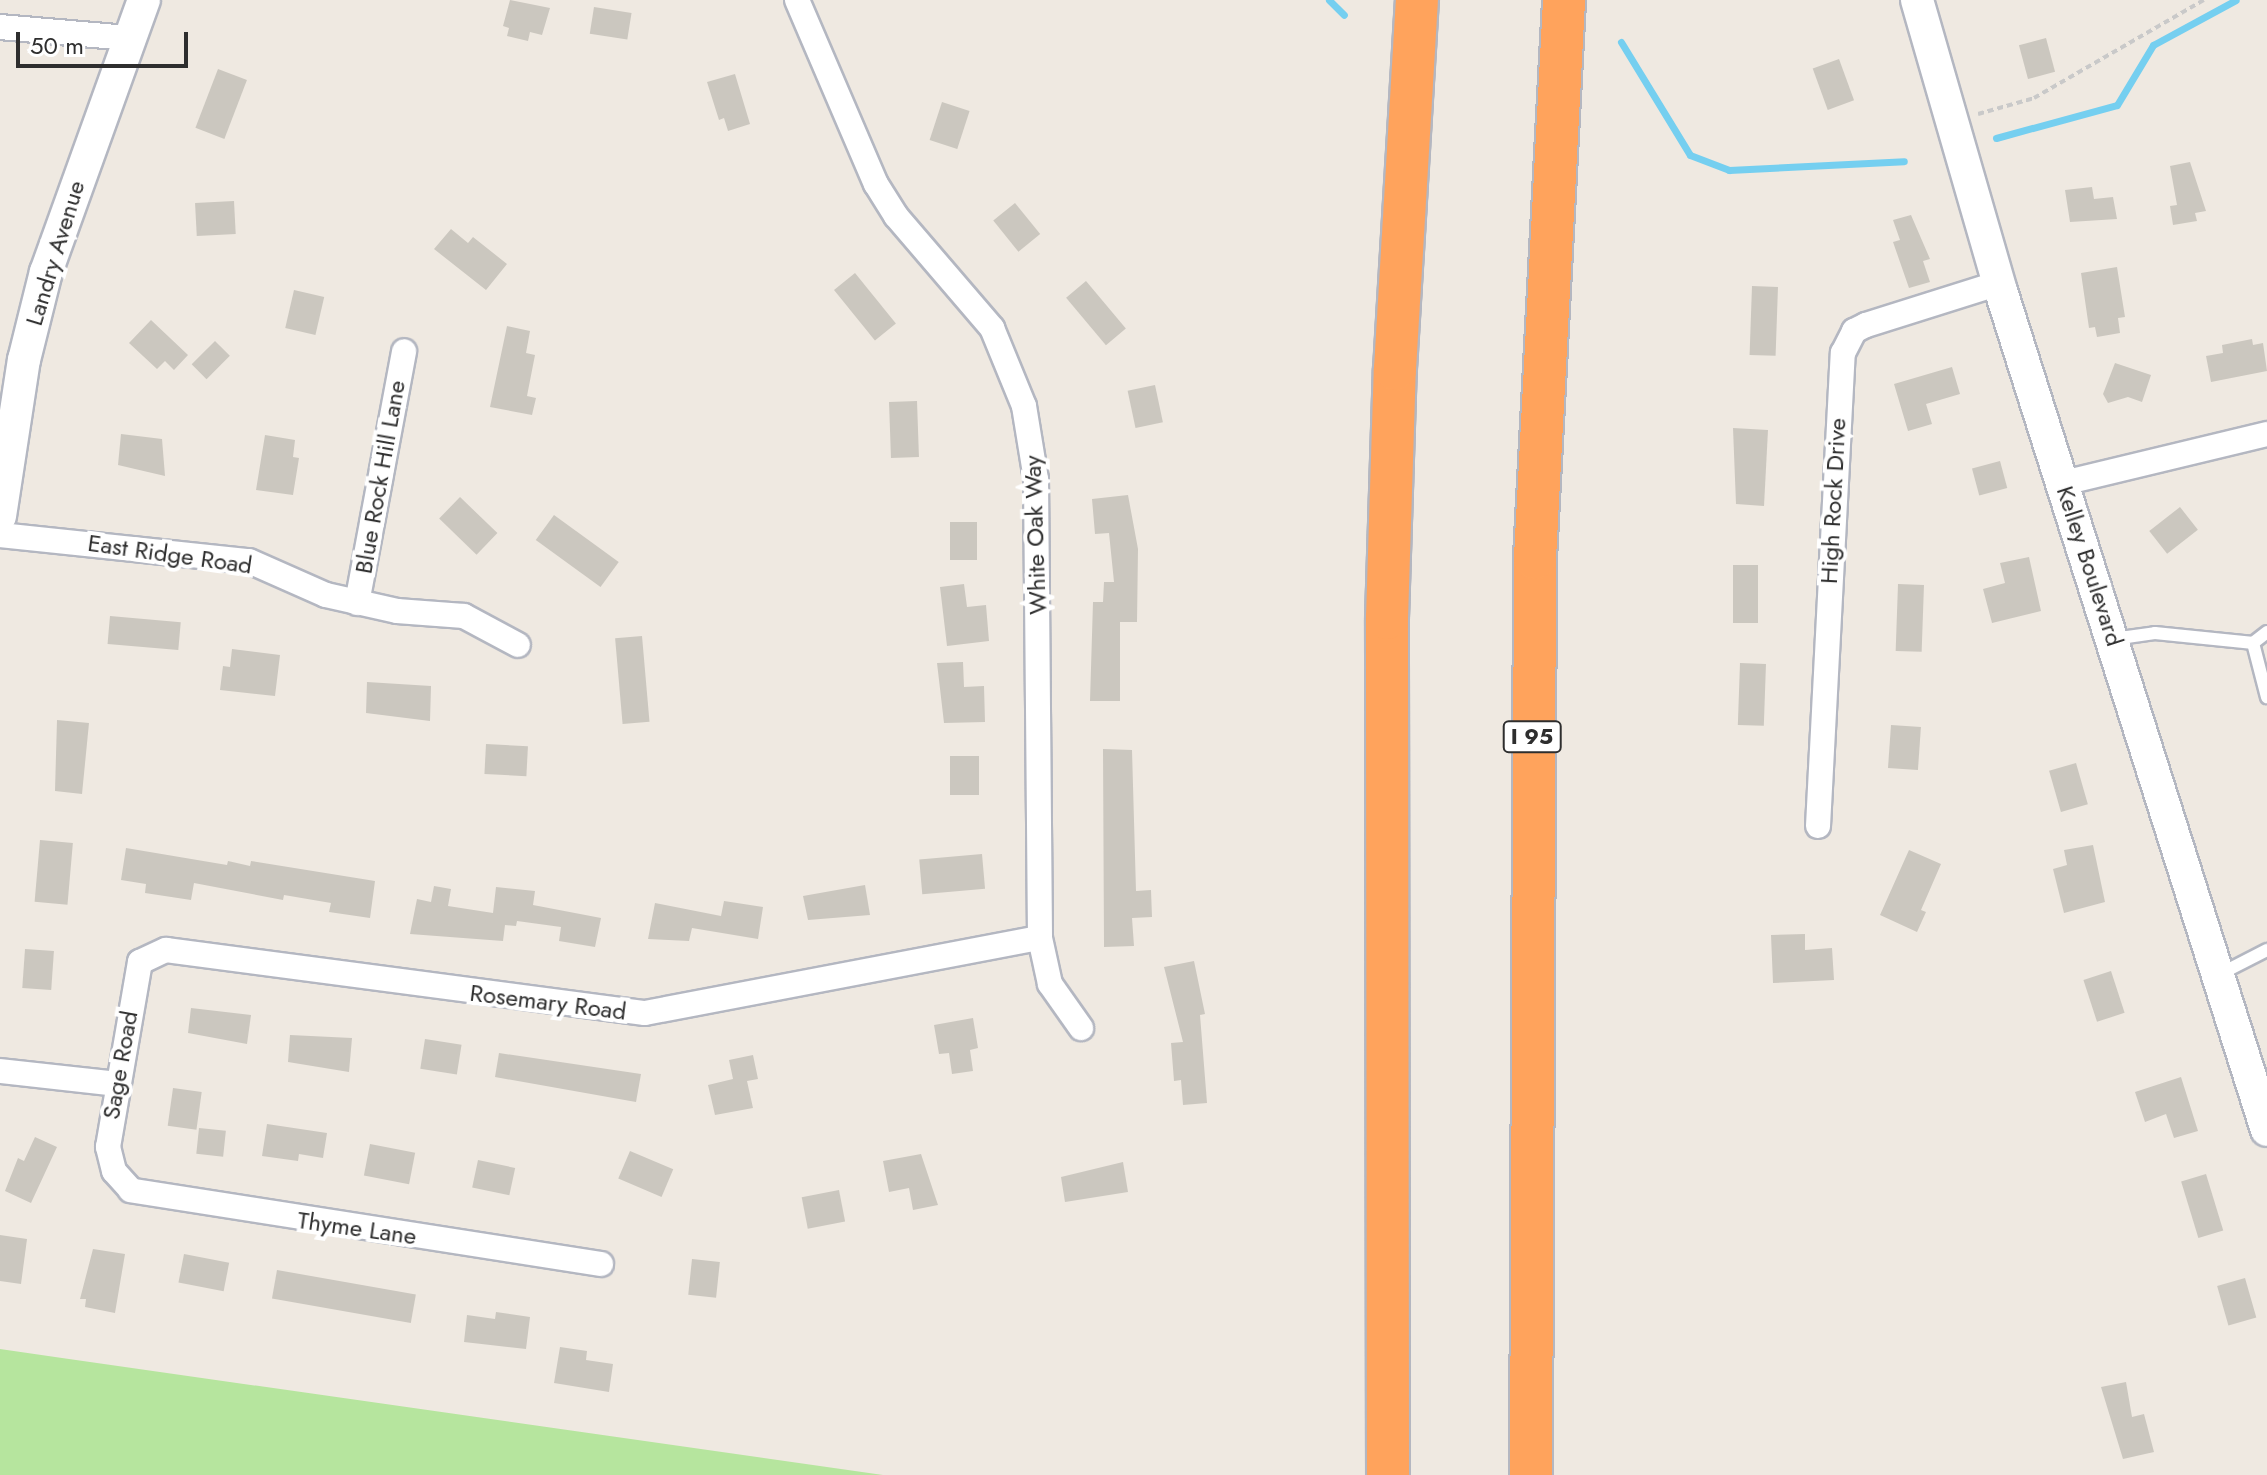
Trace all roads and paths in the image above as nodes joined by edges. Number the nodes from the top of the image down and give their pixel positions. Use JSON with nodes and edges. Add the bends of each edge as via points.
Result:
{"nodes":[{"id":1,"x":144,"y":0,"type":"edge"},
{"id":2,"x":797,"y":0,"type":"edge"},
{"id":3,"x":1417,"y":0,"type":"edge"},
{"id":4,"x":1564,"y":0,"type":"edge"},
{"id":5,"x":1917,"y":0,"type":"edge"},
{"id":6,"x":2204,"y":0,"type":"edge"},
{"id":7,"x":0,"y":27,"type":"edge"},
{"id":8,"x":129,"y":38,"type":"junction"},
{"id":9,"x":1952,"y":121,"type":"junction"},
{"id":10,"x":1999,"y":283,"type":"junction"},
{"id":11,"x":404,"y":351,"type":"dead end"},
{"id":12,"x":2267,"y":434,"type":"edge"},
{"id":13,"x":2063,"y":483,"type":"junction"},
{"id":14,"x":0,"y":516,"type":"edge"},
{"id":15,"x":0,"y":535,"type":"edge"},
{"id":16,"x":357,"y":603,"type":"junction"},
{"id":17,"x":2267,"y":632,"type":"edge"},
{"id":18,"x":2113,"y":639,"type":"junction"},
{"id":19,"x":2253,"y":643,"type":"junction"},
{"id":20,"x":518,"y":645,"type":"dead end"},
{"id":21,"x":2267,"y":697,"type":"edge"},
{"id":22,"x":1818,"y":826,"type":"dead end"},
{"id":23,"x":1040,"y":938,"type":"junction"},
{"id":24,"x":2267,"y":950,"type":"edge"},
{"id":25,"x":149,"y":954,"type":"joint"},
{"id":26,"x":2219,"y":974,"type":"junction"},
{"id":27,"x":1081,"y":1028,"type":"dead end"},
{"id":28,"x":0,"y":1071,"type":"edge"},
{"id":29,"x":117,"y":1084,"type":"junction"},
{"id":30,"x":2267,"y":1130,"type":"edge"},
{"id":31,"x":119,"y":1179,"type":"joint"},
{"id":32,"x":601,"y":1264,"type":"dead end"},
{"id":33,"x":1388,"y":1475,"type":"edge"},
{"id":34,"x":1531,"y":1475,"type":"edge"}],
"edges":[{"from":1,"to":8,"type":"main road","name":"Landry Avenue"},
{"from":2,"to":23,"type":"street","name":"White Oak Way","via":[[876,184],[896,216],[992,328],[1024,406],[1036,479]]},
{"from":3,"to":33,"type":"highway","via":[[1395,355],[1387,618]]},
{"from":4,"to":34,"type":"highway","number":"I 95","via":[[1535,558]]},
{"from":5,"to":9,"type":"main road","name":"Kelley Boulevard"},
{"from":6,"to":9,"type":"path","via":[[2034,98]]},
{"from":7,"to":8,"type":"street"},
{"from":8,"to":14,"type":"main road","name":"Landry Avenue","via":[[46,272],[24,360]]},
{"from":9,"to":10,"type":"main road","name":"Kelley Boulevard"},
{"from":10,"to":13,"type":"main road","name":"Kelley Boulevard"},
{"from":10,"to":22,"type":"street","name":"High Rock Drive","via":[[1866,325],[1854,331],[1843,353]]},
{"from":11,"to":16,"type":"street","name":"Blue Rock Hill Lane"},
{"from":12,"to":13,"type":"street"},
{"from":13,"to":18,"type":"main road","name":"Kelley Boulevard"},
{"from":15,"to":16,"type":"street","name":"East Ridge Road","via":[[249,561]]},
{"from":16,"to":20,"type":"street","name":"East Ridge Road","via":[[464,616]]},
{"from":17,"to":19,"type":"lane"},
{"from":18,"to":19,"type":"lane","via":[[2155,633]]},
{"from":18,"to":26,"type":"main road","name":"Kelley Boulevard"},
{"from":19,"to":21,"type":"lane"},
{"from":23,"to":25,"type":"street","name":"Rosemary Road","via":[[645,1013],[172,950]]},
{"from":23,"to":27,"type":"street","name":"White Oak Way","via":[[1050,984]]},
{"from":24,"to":26,"type":"lane"},
{"from":25,"to":29,"type":"street","name":"Sage Road","via":[[135,973]]},
{"from":26,"to":30,"type":"main road","name":"Kelley Boulevard"},
{"from":28,"to":29,"type":"street"},
{"from":29,"to":31,"type":"street","name":"Sage Road","via":[[108,1147]]},
{"from":31,"to":32,"type":"street","name":"Thyme Lane","via":[[147,1196]]}]}
